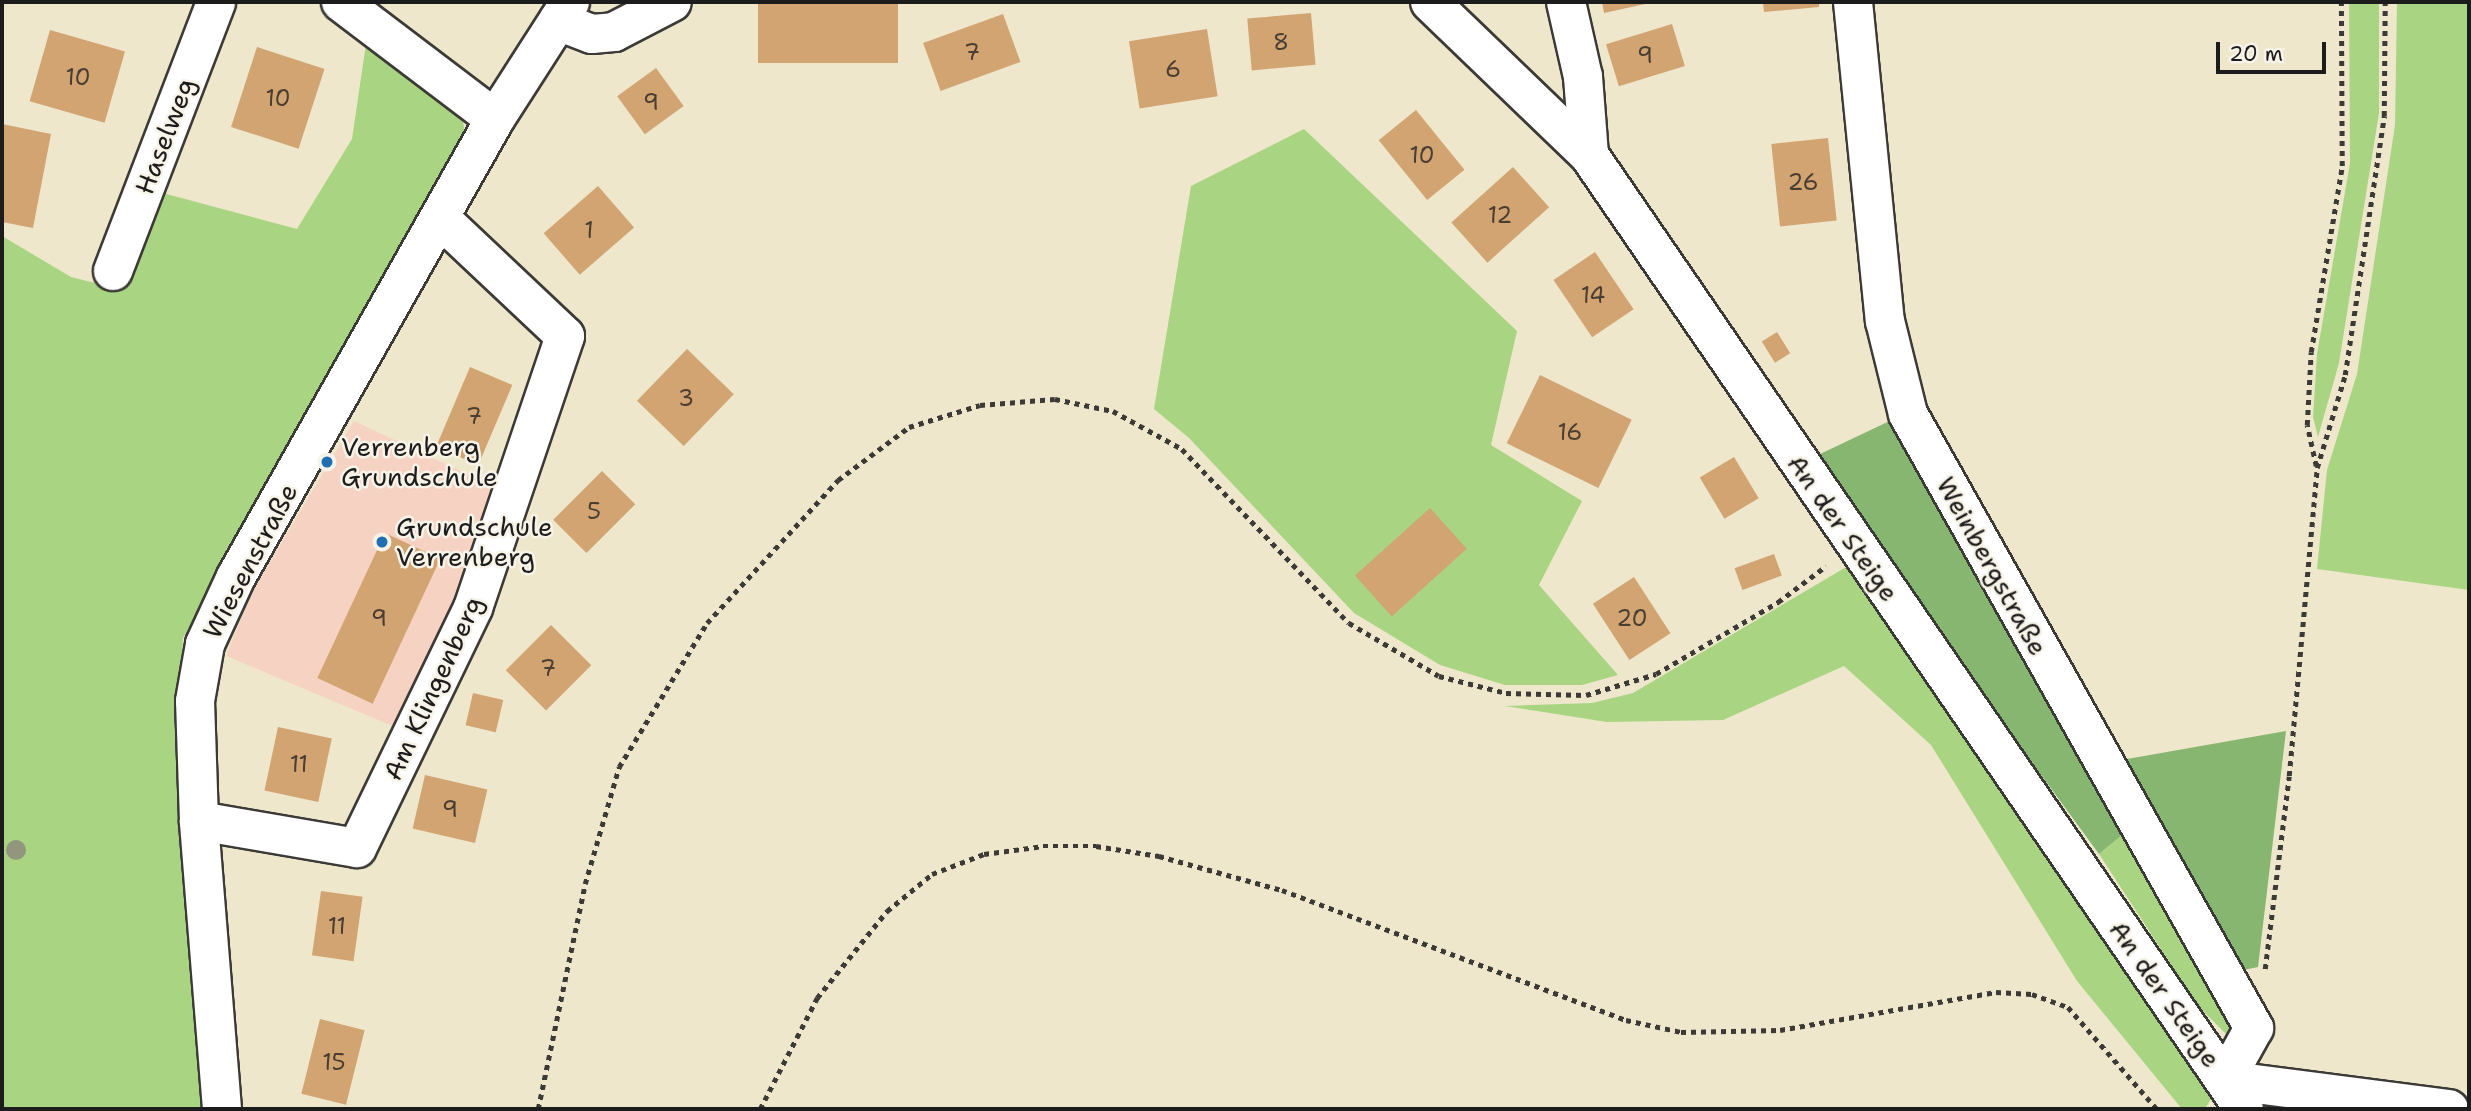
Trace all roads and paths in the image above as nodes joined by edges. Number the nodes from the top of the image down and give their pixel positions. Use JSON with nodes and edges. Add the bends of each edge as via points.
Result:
{"nodes":[{"id":1,"x":216,"y":2,"type":"edge"},
{"id":2,"x":341,"y":2,"type":"edge"},
{"id":3,"x":672,"y":2,"type":"edge"},
{"id":4,"x":1430,"y":2,"type":"edge"},
{"id":5,"x":1566,"y":2,"type":"edge"},
{"id":6,"x":1853,"y":2,"type":"edge"},
{"id":7,"x":2341,"y":2,"type":"edge"},
{"id":8,"x":2385,"y":2,"type":"edge"},
{"id":9,"x":564,"y":11,"type":"edge"},
{"id":10,"x":495,"y":119,"type":"junction"},
{"id":11,"x":1589,"y":155,"type":"junction"},
{"id":12,"x":441,"y":219,"type":"junction"},
{"id":13,"x":113,"y":271,"type":"dead end"},
{"id":14,"x":2317,"y":468,"type":"junction"},
{"id":15,"x":1854,"y":544,"type":"junction"},
{"id":16,"x":199,"y":821,"type":"junction"},
{"id":17,"x":2253,"y":1028,"type":"junction"},
{"id":18,"x":2234,"y":1095,"type":"edge"},
{"id":19,"x":222,"y":1109,"type":"edge"},
{"id":20,"x":538,"y":1109,"type":"edge"},
{"id":21,"x":760,"y":1109,"type":"edge"},
{"id":22,"x":2157,"y":1109,"type":"edge"},
{"id":23,"x":2449,"y":1109,"type":"edge"}],
"edges":[{"from":1,"to":13,"type":"street","name":"Haselweg"},
{"from":2,"to":10,"type":"street"},
{"from":3,"to":9,"type":"street","via":[[614,32],[592,34]]},
{"from":4,"to":11,"type":"street","name":"An der Steige"},
{"from":5,"to":11,"type":"street","via":[[1583,77]]},
{"from":6,"to":17,"type":"street","name":"Weinbergstraße","via":[[1885,321],[1908,414]]},
{"from":7,"to":14,"type":"path","via":[[2342,166],[2311,352],[2307,425]]},
{"from":8,"to":14,"type":"path","via":[[2382,130],[2345,374]]},
{"from":9,"to":10,"type":"street","name":"Wiesenstraße"},
{"from":10,"to":12,"type":"street","name":"Wiesenstraße"},
{"from":11,"to":15,"type":"street","name":"An der Steige"},
{"from":12,"to":16,"type":"street","name":"Wiesenstraße","via":[[236,577],[205,644],[195,701]]},
{"from":12,"to":16,"type":"street","name":"Am Klingenberg","via":[[565,336],[473,608],[357,848]]},
{"from":14,"to":17,"type":"path","via":[[2290,776],[2268,953]]},
{"from":15,"to":18,"type":"street","name":"An der Steige"},
{"from":15,"to":20,"type":"path","via":[[1778,602],[1656,674],[1586,695],[1506,693],[1439,676],[1349,623],[1182,449],[1113,411],[1055,399],[980,405],[909,427],[838,480],[707,623],[619,768],[585,884]]},
{"from":16,"to":19,"type":"street","name":"Wiesenstraße"},
{"from":17,"to":18,"type":"street"},
{"from":18,"to":23,"type":"street"},
{"from":21,"to":22,"type":"path","via":[[817,998],[887,911],[932,874],[984,854],[1043,846],[1096,846],[1223,872],[1626,1020],[1681,1032],[1780,1030],[1996,992],[2032,994],[2068,1007]]}]}
